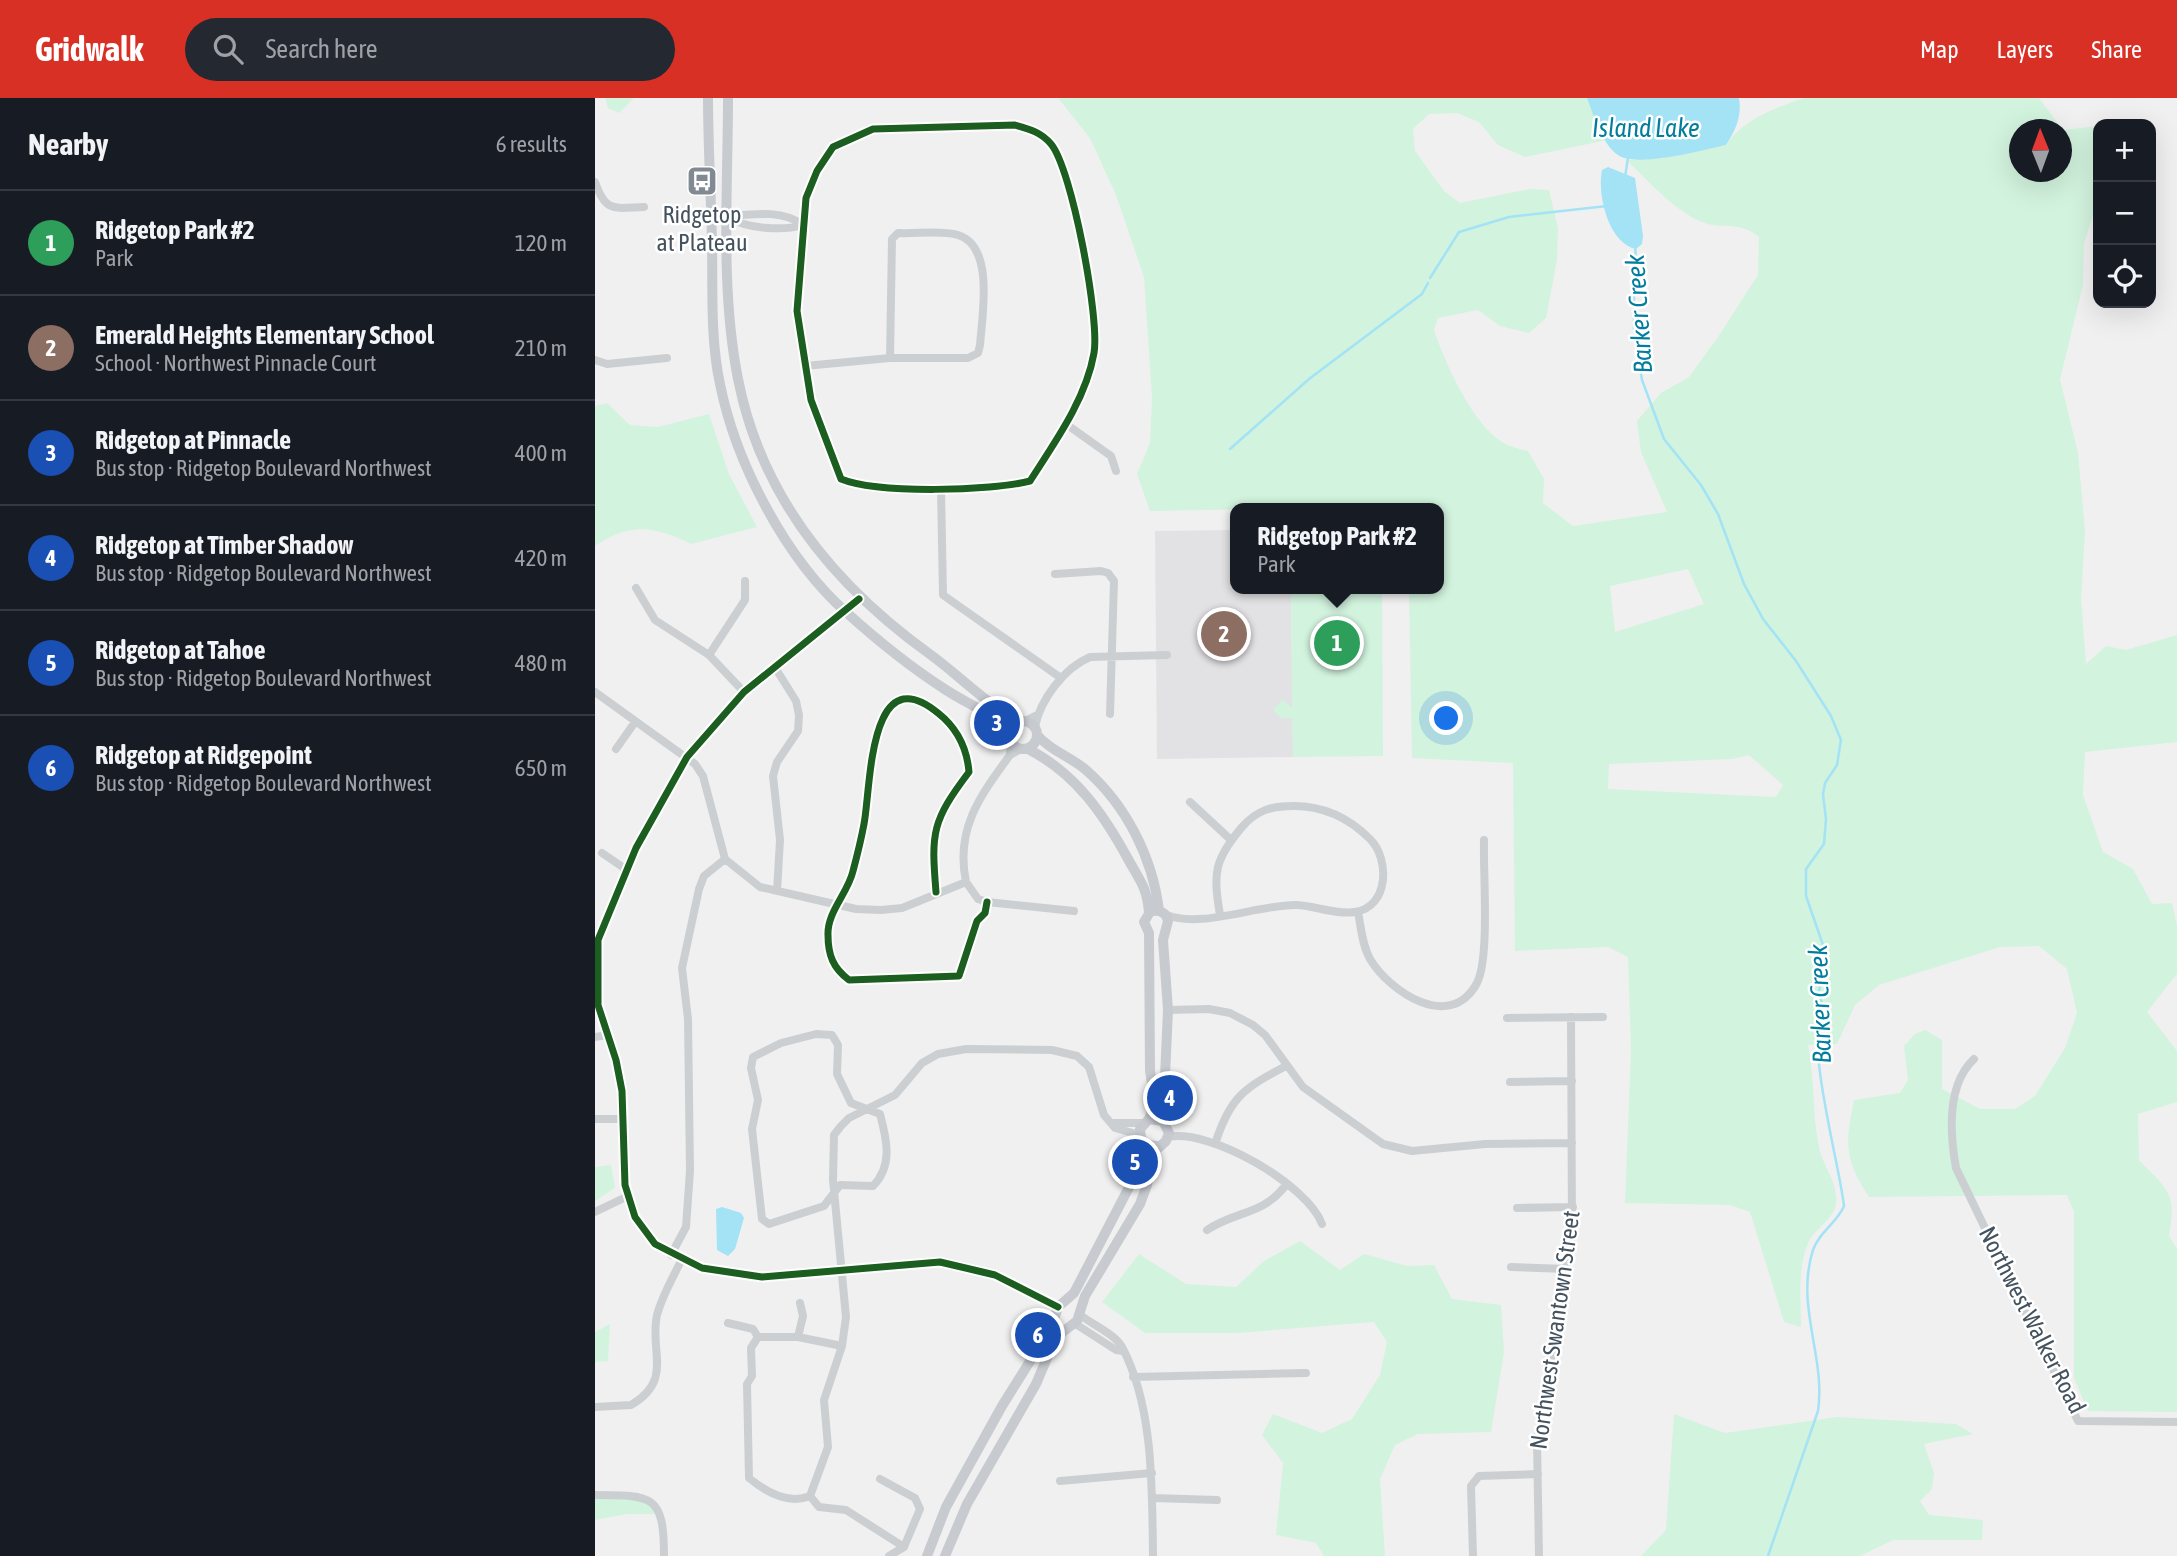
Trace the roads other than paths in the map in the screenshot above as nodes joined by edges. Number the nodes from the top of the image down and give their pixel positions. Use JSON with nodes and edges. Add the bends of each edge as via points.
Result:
{"nodes":[{"id":1,"x":708,"y":98,"type":"edge"},
{"id":2,"x":728,"y":98,"type":"edge"},
{"id":3,"x":595,"y":182,"type":"edge"},
{"id":4,"x":644,"y":206,"type":"dead end"},
{"id":5,"x":711,"y":217,"type":"junction"},
{"id":6,"x":728,"y":217,"type":"junction"},
{"id":7,"x":803,"y":225,"type":"junction"},
{"id":8,"x":667,"y":358,"type":"dead end"},
{"id":9,"x":890,"y":358,"type":"junction"},
{"id":10,"x":595,"y":360,"type":"edge"},
{"id":11,"x":805,"y":366,"type":"junction"},
{"id":12,"x":1066,"y":424,"type":"junction"},
{"id":13,"x":1116,"y":471,"type":"dead end"},
{"id":14,"x":941,"y":488,"type":"junction"},
{"id":15,"x":1055,"y":574,"type":"dead end"},
{"id":16,"x":745,"y":581,"type":"dead end"},
{"id":17,"x":636,"y":588,"type":"dead end"},
{"id":18,"x":859,"y":599,"type":"junction"},
{"id":19,"x":844,"y":611,"type":"junction"},
{"id":20,"x":709,"y":654,"type":"junction"},
{"id":21,"x":1167,"y":655,"type":"dead end"},
{"id":22,"x":1113,"y":656,"type":"junction"},
{"id":23,"x":776,"y":669,"type":"junction"},
{"id":24,"x":1061,"y":678,"type":"junction"},
{"id":25,"x":595,"y":692,"type":"edge"},
{"id":26,"x":744,"y":692,"type":"junction"},
{"id":27,"x":1110,"y":714,"type":"dead end"},
{"id":28,"x":1037,"y":715,"type":"junction"},
{"id":29,"x":1022,"y":721,"type":"junction"},
{"id":30,"x":635,"y":722,"type":"junction"},
{"id":31,"x":1037,"y":732,"type":"junction"},
{"id":32,"x":1010,"y":736,"type":"junction"},
{"id":33,"x":616,"y":749,"type":"dead end"},
{"id":34,"x":1024,"y":749,"type":"junction"},
{"id":35,"x":1010,"y":755,"type":"junction"},
{"id":36,"x":687,"y":757,"type":"junction"},
{"id":37,"x":1190,"y":802,"type":"dead end"},
{"id":38,"x":1231,"y":840,"type":"junction"},
{"id":39,"x":1484,"y":840,"type":"dead end"},
{"id":40,"x":602,"y":853,"type":"dead end"},
{"id":41,"x":725,"y":859,"type":"junction"},
{"id":42,"x":627,"y":870,"type":"junction"},
{"id":43,"x":966,"y":882,"type":"junction"},
{"id":44,"x":777,"y":891,"type":"junction"},
{"id":45,"x":936,"y":892,"type":"junction"},
{"id":46,"x":987,"y":902,"type":"junction"},
{"id":47,"x":839,"y":903,"type":"junction"},
{"id":48,"x":1074,"y":911,"type":"dead end"},
{"id":49,"x":1358,"y":912,"type":"junction"},
{"id":50,"x":1158,"y":913,"type":"junction"},
{"id":51,"x":1220,"y":915,"type":"junction"},
{"id":52,"x":1169,"y":926,"type":"junction"},
{"id":53,"x":1149,"y":933,"type":"junction"},
{"id":54,"x":1168,"y":1010,"type":"junction"},
{"id":55,"x":1571,"y":1017,"type":"junction"},
{"id":56,"x":1604,"y":1017,"type":"dead end"},
{"id":57,"x":1507,"y":1018,"type":"dead end"},
{"id":58,"x":607,"y":1035,"type":"junction"},
{"id":59,"x":595,"y":1037,"type":"edge"},
{"id":60,"x":1974,"y":1059,"type":"dead end"},
{"id":61,"x":1286,"y":1066,"type":"junction"},
{"id":62,"x":1510,"y":1082,"type":"dead end"},
{"id":63,"x":1572,"y":1082,"type":"junction"},
{"id":64,"x":868,"y":1108,"type":"junction"},
{"id":65,"x":595,"y":1119,"type":"edge"},
{"id":66,"x":622,"y":1119,"type":"junction"},
{"id":67,"x":1146,"y":1121,"type":"junction"},
{"id":68,"x":1112,"y":1123,"type":"junction"},
{"id":69,"x":1169,"y":1131,"type":"junction"},
{"id":70,"x":1142,"y":1138,"type":"junction"},
{"id":71,"x":1572,"y":1143,"type":"junction"},
{"id":72,"x":1216,"y":1144,"type":"junction"},
{"id":73,"x":1158,"y":1146,"type":"junction"},
{"id":74,"x":1286,"y":1185,"type":"junction"},
{"id":75,"x":834,"y":1193,"type":"junction"},
{"id":76,"x":628,"y":1196,"type":"junction"},
{"id":77,"x":1573,"y":1207,"type":"junction"},
{"id":78,"x":1517,"y":1208,"type":"dead end"},
{"id":79,"x":595,"y":1212,"type":"edge"},
{"id":80,"x":1322,"y":1224,"type":"dead end"},
{"id":81,"x":1207,"y":1230,"type":"dead end"},
{"id":82,"x":671,"y":1255,"type":"junction"},
{"id":83,"x":682,"y":1259,"type":"junction"},
{"id":84,"x":1511,"y":1267,"type":"dead end"},
{"id":85,"x":1567,"y":1269,"type":"junction"},
{"id":86,"x":841,"y":1270,"type":"junction"},
{"id":87,"x":800,"y":1303,"type":"dead end"},
{"id":88,"x":1060,"y":1308,"type":"junction"},
{"id":89,"x":1075,"y":1318,"type":"junction"},
{"id":90,"x":729,"y":1323,"type":"dead end"},
{"id":91,"x":758,"y":1337,"type":"junction"},
{"id":92,"x":798,"y":1337,"type":"junction"},
{"id":93,"x":842,"y":1346,"type":"junction"},
{"id":94,"x":1306,"y":1373,"type":"dead end"},
{"id":95,"x":1133,"y":1377,"type":"junction"},
{"id":96,"x":595,"y":1407,"type":"edge"},
{"id":97,"x":2177,"y":1422,"type":"edge"},
{"id":98,"x":1152,"y":1473,"type":"junction"},
{"id":99,"x":1538,"y":1474,"type":"junction"},
{"id":100,"x":880,"y":1479,"type":"dead end"},
{"id":101,"x":1059,"y":1481,"type":"dead end"},
{"id":102,"x":595,"y":1496,"type":"edge"},
{"id":103,"x":810,"y":1496,"type":"junction"},
{"id":104,"x":1153,"y":1498,"type":"junction"},
{"id":105,"x":1217,"y":1500,"type":"dead end"},
{"id":106,"x":904,"y":1547,"type":"junction"},
{"id":107,"x":664,"y":1556,"type":"edge"},
{"id":108,"x":889,"y":1556,"type":"edge"},
{"id":109,"x":927,"y":1556,"type":"edge"},
{"id":110,"x":945,"y":1556,"type":"edge"},
{"id":111,"x":1153,"y":1556,"type":"edge"},
{"id":112,"x":1473,"y":1556,"type":"edge"},
{"id":113,"x":1539,"y":1556,"type":"edge"}],
"edges":[{"from":1,"to":5,"type":"main road"},
{"from":2,"to":6,"type":"main road"},
{"from":3,"to":4,"type":"street","via":[[606,205]]},
{"from":5,"to":6,"type":"street"},
{"from":5,"to":19,"type":"main road","via":[[717,368],[734,433],[766,508]]},
{"from":6,"to":7,"type":"street","via":[[765,226]]},
{"from":6,"to":18,"type":"main road","via":[[733,347],[756,440],[778,489],[809,540]]},
{"from":7,"to":11,"type":"street","via":[[797,311]]},
{"from":7,"to":12,"type":"street","via":[[806,198],[833,148],[873,129],[1015,125],[1037,131],[1053,146],[1071,196],[1095,317],[1094,353]]},
{"from":8,"to":10,"type":"street","via":[[607,364]]},
{"from":9,"to":9,"type":"street","via":[[968,358],[978,352],[984,276],[975,246],[967,239],[898,233],[892,239]]},
{"from":9,"to":11,"type":"street"},
{"from":11,"to":14,"type":"street","via":[[811,400],[841,479],[875,486]]},
{"from":12,"to":13,"type":"street","via":[[1111,456]]},
{"from":12,"to":14,"type":"street","via":[[1030,481],[1009,487]]},
{"from":14,"to":24,"type":"street","via":[[943,595]]},
{"from":15,"to":22,"type":"street","via":[[1101,571],[1114,581]]},
{"from":16,"to":20,"type":"street","via":[[744,600]]},
{"from":17,"to":20,"type":"street","via":[[655,620]]},
{"from":18,"to":19,"type":"street"},
{"from":18,"to":29,"type":"main road","via":[[991,705]]},
{"from":19,"to":23,"type":"street"},
{"from":19,"to":32,"type":"main road","via":[[944,689],[994,717]]},
{"from":20,"to":26,"type":"street"},
{"from":21,"to":22,"type":"street"},
{"from":22,"to":24,"type":"street","via":[[1090,657]]},
{"from":22,"to":27,"type":"street"},
{"from":23,"to":26,"type":"street"},
{"from":23,"to":44,"type":"street","via":[[796,701],[799,715],[798,731],[773,776],[780,840]]},
{"from":24,"to":28,"type":"street"},
{"from":25,"to":30,"type":"street"},
{"from":26,"to":36,"type":"street"},
{"from":28,"to":29,"type":"street"},
{"from":28,"to":31,"type":"street"},
{"from":29,"to":31,"type":"main road"},
{"from":29,"to":32,"type":"main road"},
{"from":30,"to":33,"type":"street"},
{"from":30,"to":36,"type":"street"},
{"from":31,"to":34,"type":"main road","via":[[1035,744]]},
{"from":31,"to":50,"type":"main road","via":[[1048,748],[1084,768],[1117,805],[1146,859]]},
{"from":32,"to":34,"type":"main road"},
{"from":32,"to":35,"type":"street"},
{"from":34,"to":35,"type":"street"},
{"from":34,"to":50,"type":"main road","via":[[1054,764],[1095,805]]},
{"from":35,"to":43,"type":"street","via":[[976,802],[967,823],[962,846]]},
{"from":36,"to":41,"type":"street","via":[[703,776]]},
{"from":36,"to":42,"type":"street"},
{"from":37,"to":38,"type":"street"},
{"from":38,"to":49,"type":"street","via":[[1258,812],[1273,806],[1309,806],[1345,818],[1371,840],[1383,873],[1376,900]]},
{"from":38,"to":51,"type":"street","via":[[1216,867]]},
{"from":39,"to":49,"type":"street","via":[[1483,962],[1475,986],[1465,997],[1433,1005],[1401,993],[1368,956]]},
{"from":40,"to":42,"type":"street"},
{"from":41,"to":44,"type":"street","via":[[755,884]]},
{"from":41,"to":82,"type":"street","via":[[704,876],[682,968],[688,1019],[690,1171],[686,1227]]},
{"from":42,"to":58,"type":"street","via":[[598,940],[598,1005]]},
{"from":43,"to":45,"type":"street"},
{"from":43,"to":46,"type":"street","via":[[978,899]]},
{"from":44,"to":47,"type":"street"},
{"from":45,"to":47,"type":"street","via":[[902,908],[856,909]]},
{"from":45,"to":47,"type":"street","via":[[934,834],[940,813],[969,772],[968,759],[959,735],[939,713],[909,698],[896,702],[875,735],[864,824],[849,887]]},
{"from":46,"to":47,"type":"street","via":[[959,976],[865,982],[849,980],[837,971],[830,957],[827,933]]},
{"from":46,"to":48,"type":"street"},
{"from":49,"to":51,"type":"street","via":[[1295,905]]},
{"from":50,"to":52,"type":"main road"},
{"from":50,"to":53,"type":"main road","via":[[1144,922]]},
{"from":51,"to":52,"type":"street"},
{"from":52,"to":53,"type":"main road","via":[[1156,935]]},
{"from":52,"to":54,"type":"main road"},
{"from":53,"to":67,"type":"main road","via":[[1150,1071],[1155,1102]]},
{"from":54,"to":61,"type":"street","via":[[1209,1009],[1241,1018],[1265,1035]]},
{"from":54,"to":69,"type":"main road"},
{"from":55,"to":56,"type":"street"},
{"from":55,"to":57,"type":"street"},
{"from":55,"to":63,"type":"street","name":"Northwest Swantown Street"},
{"from":58,"to":59,"type":"street"},
{"from":58,"to":66,"type":"street","via":[[622,1091]]},
{"from":60,"to":97,"type":"street","name":"Northwest Walker Road","via":[[1966,1066],[1952,1114],[1957,1168],[2078,1421]]},
{"from":61,"to":71,"type":"street","via":[[1327,1105],[1376,1141],[1397,1149]]},
{"from":61,"to":72,"type":"street","via":[[1235,1099],[1223,1118]]},
{"from":62,"to":63,"type":"street"},
{"from":63,"to":71,"type":"street","name":"Northwest Swantown Street"},
{"from":64,"to":68,"type":"street","via":[[895,1095],[922,1063],[937,1054],[966,1049],[1052,1050],[1077,1056],[1089,1067],[1104,1115]]},
{"from":64,"to":75,"type":"street","via":[[849,1118],[834,1136]]},
{"from":64,"to":75,"type":"street","via":[[880,1114],[885,1130],[888,1158],[884,1175],[873,1186],[840,1185]]},
{"from":64,"to":75,"type":"street","via":[[851,1103],[837,1074],[838,1045],[832,1035],[815,1034],[781,1043],[753,1056],[758,1100],[752,1137],[762,1219],[778,1223],[824,1206]]},
{"from":65,"to":66,"type":"street"},
{"from":66,"to":76,"type":"street"},
{"from":67,"to":68,"type":"street"},
{"from":67,"to":69,"type":"main road"},
{"from":67,"to":70,"type":"main road"},
{"from":68,"to":70,"type":"street"},
{"from":69,"to":72,"type":"street"},
{"from":69,"to":73,"type":"main road"},
{"from":70,"to":73,"type":"main road"},
{"from":70,"to":88,"type":"main road","via":[[1137,1170]]},
{"from":71,"to":77,"type":"street","name":"Northwest Swantown Street"},
{"from":72,"to":74,"type":"street","via":[[1236,1151]]},
{"from":73,"to":89,"type":"main road","via":[[1140,1203]]},
{"from":74,"to":80,"type":"street","via":[[1314,1206]]},
{"from":74,"to":81,"type":"street","via":[[1264,1207],[1234,1215]]},
{"from":75,"to":86,"type":"street"},
{"from":76,"to":79,"type":"street"},
{"from":76,"to":82,"type":"street","via":[[635,1217],[655,1244]]},
{"from":77,"to":78,"type":"street"},
{"from":77,"to":85,"type":"street","name":"Northwest Swantown Street"},
{"from":82,"to":83,"type":"street"},
{"from":83,"to":86,"type":"street","via":[[702,1268],[762,1277]]},
{"from":83,"to":96,"type":"street","via":[[658,1313],[658,1366],[653,1383],[631,1405]]},
{"from":84,"to":85,"type":"street"},
{"from":85,"to":99,"type":"street","name":"Northwest Swantown Street","via":[[1537,1443]]},
{"from":86,"to":88,"type":"street","via":[[940,1262],[1002,1278]]},
{"from":86,"to":93,"type":"street","via":[[846,1317]]},
{"from":87,"to":92,"type":"street","via":[[803,1316]]},
{"from":88,"to":89,"type":"main road","via":[[1075,1304]]},
{"from":88,"to":89,"type":"main road","via":[[1059,1322]]},
{"from":88,"to":109,"type":"main road","via":[[946,1507]]},
{"from":89,"to":95,"type":"street","via":[[1123,1351]]},
{"from":89,"to":110,"type":"main road","via":[[1056,1337],[1036,1384],[967,1504]]},
{"from":90,"to":91,"type":"street","via":[[753,1329]]},
{"from":91,"to":92,"type":"street"},
{"from":91,"to":103,"type":"street","via":[[751,1348],[752,1376],[747,1384],[749,1478],[772,1494]]},
{"from":92,"to":93,"type":"street"},
{"from":93,"to":103,"type":"street","via":[[824,1400],[828,1447]]},
{"from":94,"to":95,"type":"street"},
{"from":95,"to":98,"type":"street"},
{"from":98,"to":101,"type":"street"},
{"from":98,"to":104,"type":"street"},
{"from":99,"to":112,"type":"street","name":"Northwest Swantown Street","via":[[1479,1476],[1471,1486]]},
{"from":99,"to":113,"type":"street","name":"Northwest Swantown Street"},
{"from":100,"to":106,"type":"street","via":[[915,1498],[920,1509]]},
{"from":102,"to":107,"type":"street","via":[[641,1497],[654,1504],[664,1526]]},
{"from":103,"to":106,"type":"street","via":[[819,1507],[846,1510]]},
{"from":104,"to":105,"type":"street"},
{"from":104,"to":111,"type":"street"},
{"from":106,"to":108,"type":"street"}]}
